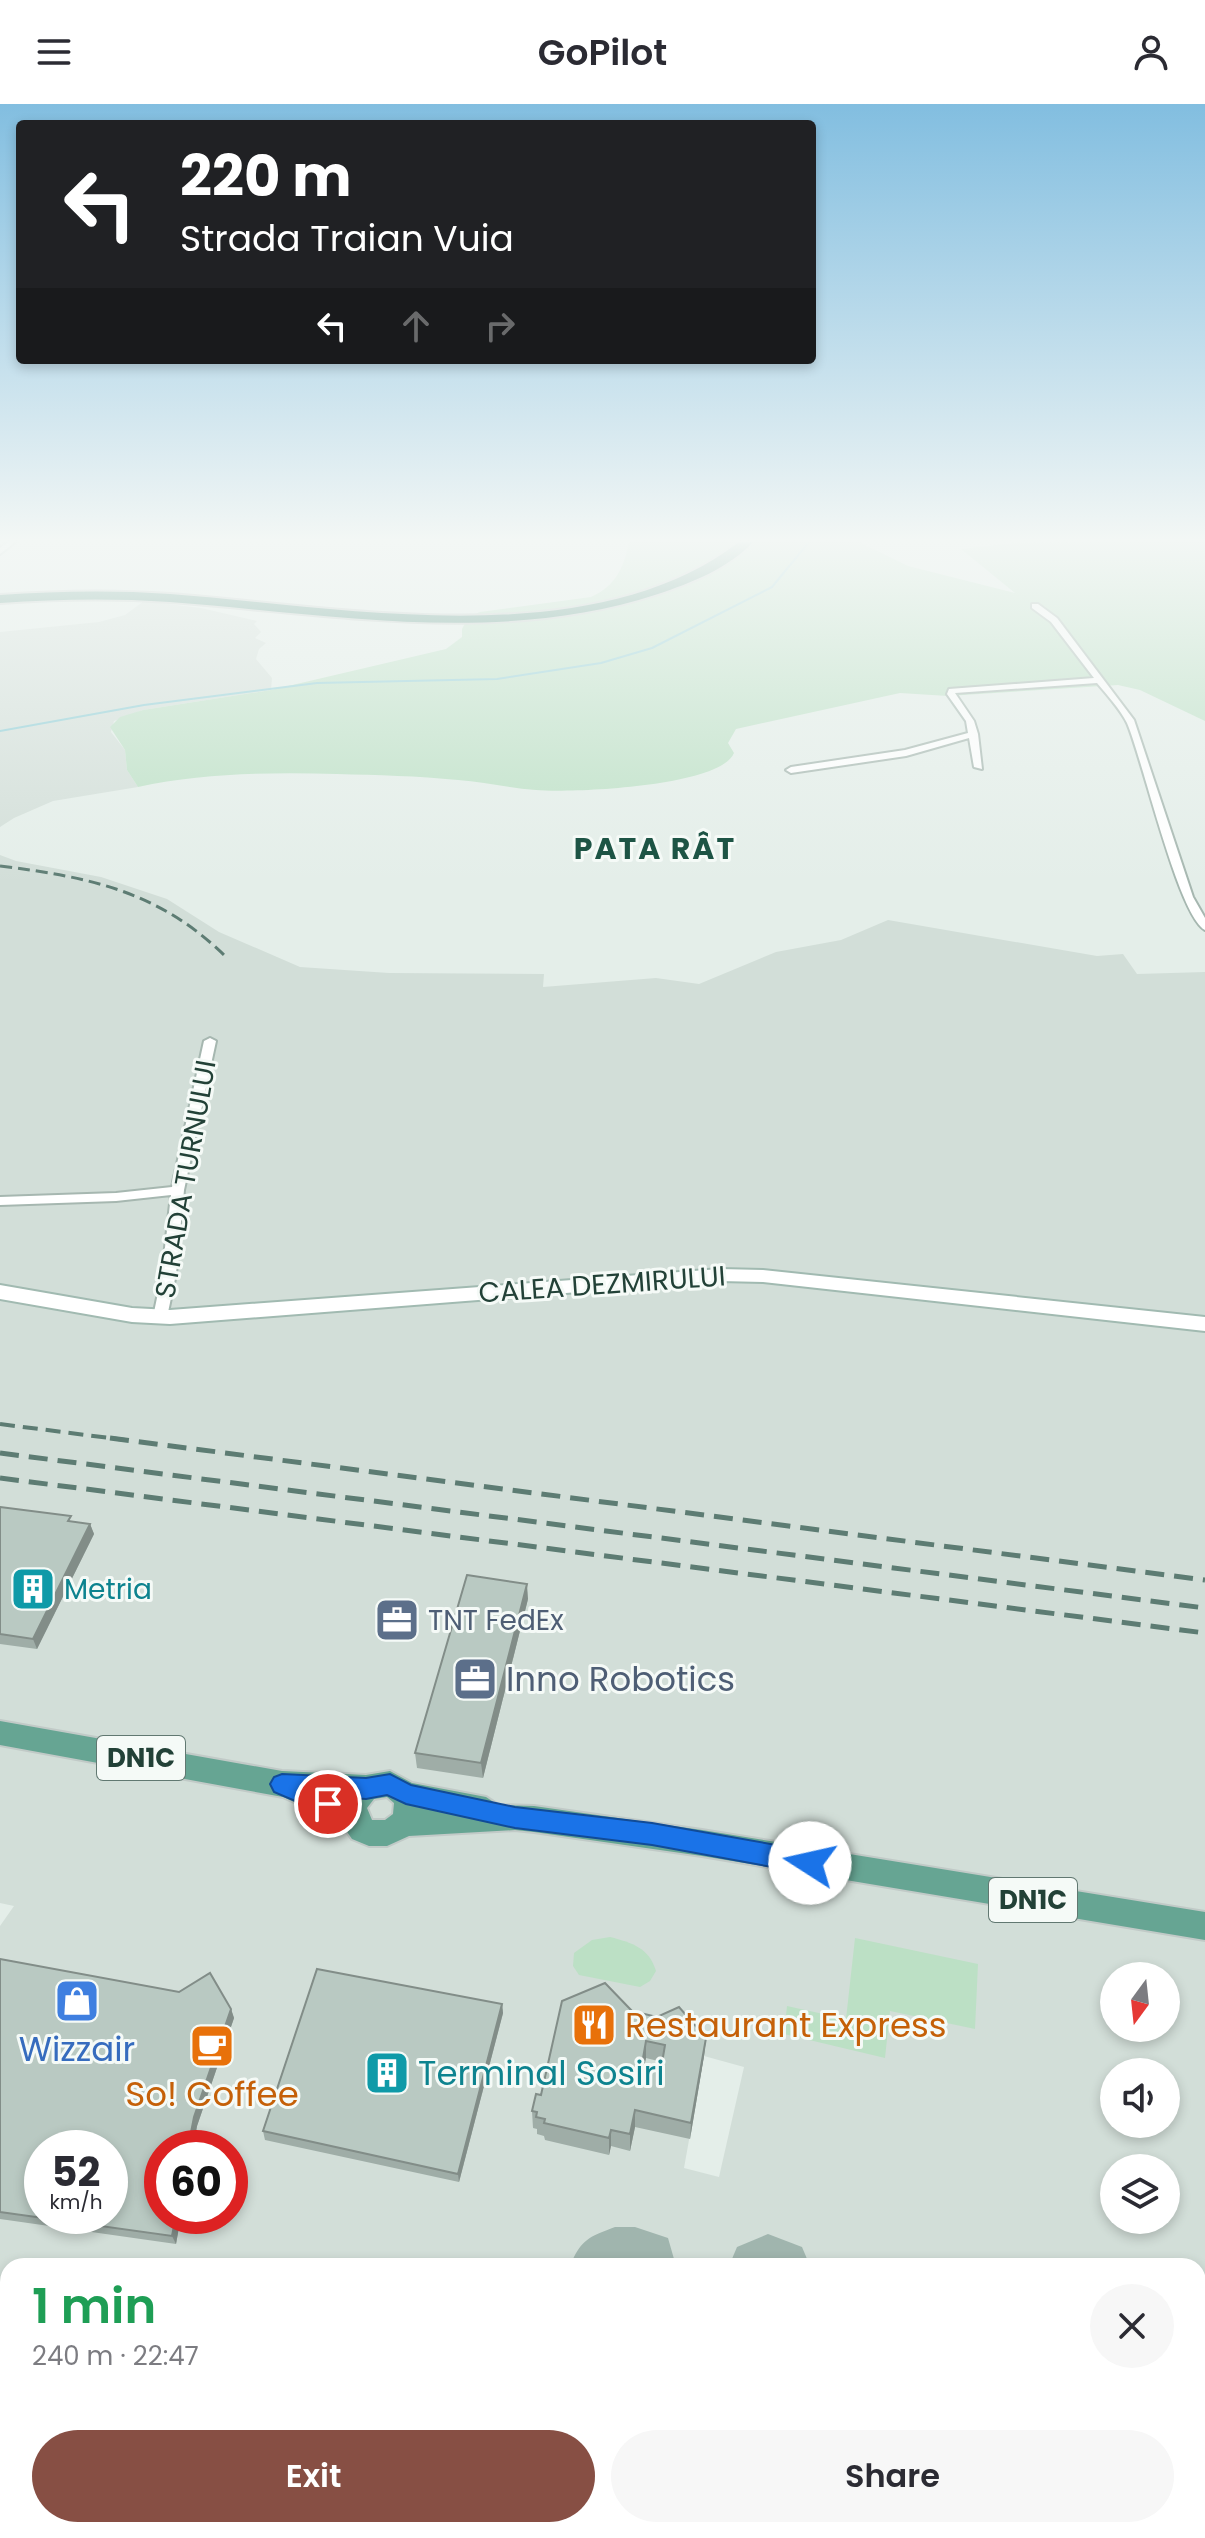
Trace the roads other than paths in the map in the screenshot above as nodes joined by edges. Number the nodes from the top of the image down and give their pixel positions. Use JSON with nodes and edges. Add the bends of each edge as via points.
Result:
{"nodes":[{"id":1,"x":1081,"y":656,"type":"edge"},
{"id":2,"x":1100,"y":680,"type":"junction"},
{"id":3,"x":974,"y":734,"type":"junction"},
{"id":4,"x":979,"y":767,"type":"dead end"},
{"id":5,"x":791,"y":770,"type":"dead end"},
{"id":6,"x":1205,"y":927,"type":"edge"},
{"id":7,"x":210,"y":1041,"type":"dead end"},
{"id":8,"x":178,"y":1190,"type":"junction"},
{"id":9,"x":0,"y":1201,"type":"edge"},
{"id":10,"x":0,"y":1292,"type":"edge"},
{"id":11,"x":160,"y":1317,"type":"junction"},
{"id":12,"x":1205,"y":1324,"type":"edge"},
{"id":13,"x":0,"y":1733,"type":"edge"},
{"id":14,"x":282,"y":1784,"type":"junction"},
{"id":15,"x":366,"y":1788,"type":"junction"},
{"id":16,"x":406,"y":1794,"type":"junction"},
{"id":17,"x":352,"y":1814,"type":"junction"},
{"id":18,"x":515,"y":1817,"type":"junction"},
{"id":19,"x":404,"y":1823,"type":"junction"},
{"id":20,"x":1205,"y":1926,"type":"edge"}],
"edges":[{"from":1,"to":2,"type":"street"},
{"from":2,"to":3,"type":"street","via":[[954,689],[951,694]]},
{"from":2,"to":6,"type":"street","via":[[1130,720],[1188,897]]},
{"from":3,"to":4,"type":"street"},
{"from":3,"to":5,"type":"street","via":[[906,753]]},
{"from":7,"to":8,"type":"street","name":"STRADA TURNULUI"},
{"from":8,"to":9,"type":"street"},
{"from":8,"to":11,"type":"street","name":"STRADA TURNULUI"},
{"from":10,"to":11,"type":"main road","name":"CALEA DEZMIRULUI"},
{"from":11,"to":12,"type":"main road","name":"CALEA DEZMIRULUI","via":[[720,1275]]},
{"from":13,"to":14,"type":"main road","number":"DN1C"},
{"from":14,"to":15,"type":"main road","number":"DN1C"},
{"from":14,"to":17,"type":"main road","number":"DN1C"},
{"from":15,"to":16,"type":"main road","number":"DN1C","via":[[390,1784]]},
{"from":15,"to":17,"type":"main road"},
{"from":16,"to":18,"type":"main road","number":"DN1C"},
{"from":16,"to":19,"type":"main road","via":[[410,1803]]},
{"from":17,"to":19,"type":"main road","number":"DN1C","via":[[355,1824],[372,1835],[395,1831]]},
{"from":18,"to":19,"type":"main road","number":"DN1C"},
{"from":18,"to":20,"type":"main road","number":"DN1C","via":[[652,1834]]}]}
